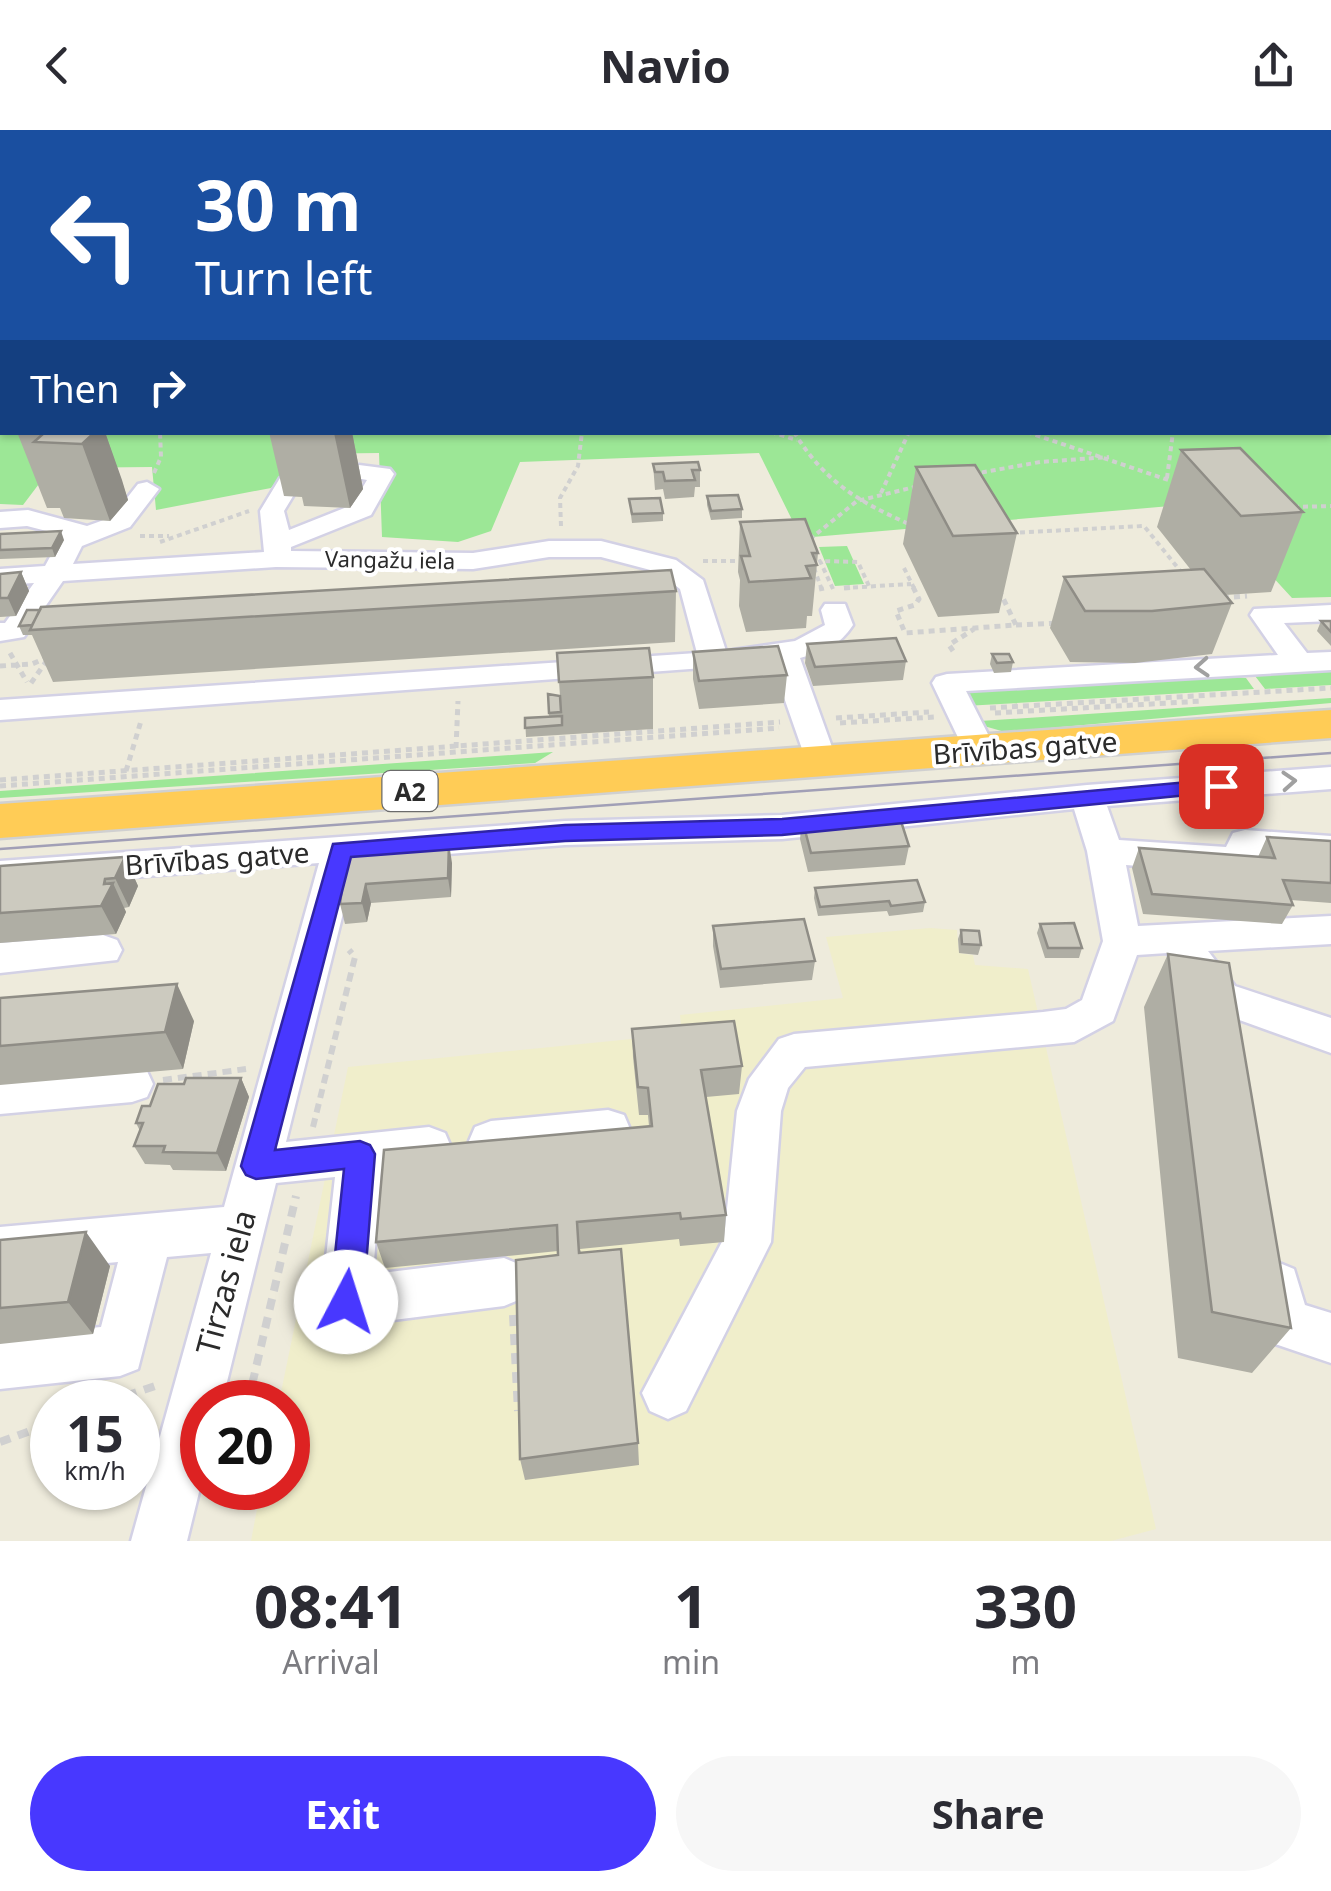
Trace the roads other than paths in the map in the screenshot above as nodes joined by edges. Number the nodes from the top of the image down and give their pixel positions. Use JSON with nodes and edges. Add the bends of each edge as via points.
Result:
{"nodes":[{"id":1,"x":359,"y":472,"type":"dead end"},
{"id":2,"x":138,"y":492,"type":"road end"},
{"id":3,"x":282,"y":492,"type":"road end"},
{"id":4,"x":0,"y":520,"type":"edge"},
{"id":5,"x":72,"y":540,"type":"junction"},
{"id":6,"x":277,"y":551,"type":"junction"},
{"id":7,"x":54,"y":574,"type":"junction"},
{"id":8,"x":0,"y":577,"type":"edge"},
{"id":9,"x":830,"y":606,"type":"road end"},
{"id":10,"x":1331,"y":613,"type":"edge"},
{"id":11,"x":7,"y":631,"type":"edge"},
{"id":12,"x":783,"y":653,"type":"junction"},
{"id":13,"x":714,"y":661,"type":"junction"},
{"id":14,"x":1331,"y":662,"type":"edge"},
{"id":15,"x":1299,"y":664,"type":"junction"},
{"id":16,"x":0,"y":710,"type":"edge"},
{"id":17,"x":1331,"y":724,"type":"edge"},
{"id":18,"x":967,"y":725,"type":"junction"},
{"id":19,"x":812,"y":735,"type":"junction"},
{"id":20,"x":1331,"y":778,"type":"edge"},
{"id":21,"x":1087,"y":796,"type":"junction"},
{"id":22,"x":0,"y":821,"type":"edge"},
{"id":23,"x":1331,"y":848,"type":"edge"},
{"id":24,"x":341,"y":849,"type":"junction"},
{"id":25,"x":1105,"y":851,"type":"junction"},
{"id":26,"x":2,"y":877,"type":"edge"},
{"id":27,"x":1331,"y":930,"type":"edge"},
{"id":28,"x":1178,"y":940,"type":"junction"},
{"id":29,"x":1122,"y":941,"type":"junction"},
{"id":30,"x":103,"y":950,"type":"dead end"},
{"id":31,"x":0,"y":958,"type":"edge"},
{"id":32,"x":1331,"y":1036,"type":"edge"},
{"id":33,"x":132,"y":1084,"type":"road end"},
{"id":34,"x":0,"y":1096,"type":"edge"},
{"id":35,"x":608,"y":1129,"type":"edge"},
{"id":36,"x":360,"y":1154,"type":"junction"},
{"id":37,"x":256,"y":1166,"type":"junction"},
{"id":38,"x":238,"y":1228,"type":"junction"},
{"id":39,"x":148,"y":1236,"type":"junction"},
{"id":40,"x":1271,"y":1247,"type":"edge"},
{"id":41,"x":0,"y":1250,"type":"edge"},
{"id":42,"x":510,"y":1304,"type":"road end"},
{"id":43,"x":1331,"y":1338,"type":"edge"},
{"id":44,"x":0,"y":1362,"type":"edge"},
{"id":45,"x":668,"y":1393,"type":"dead end"},
{"id":46,"x":159,"y":1541,"type":"edge"}],
"edges":[{"from":1,"to":6,"type":"street","via":[[382,474],[362,510]]},
{"from":2,"to":5,"type":"street","via":[[121,522]]},
{"from":3,"to":6,"type":"street","via":[[272,511]]},
{"from":4,"to":5,"type":"street","via":[[28,518],[77,531]]},
{"from":5,"to":7,"type":"street"},
{"from":6,"to":7,"type":"street","name":"Vangažu iela"},
{"from":6,"to":13,"type":"street","name":"Vangažu iela","via":[[473,561],[601,549],[678,572],[692,586]]},
{"from":7,"to":8,"type":"street","name":"Vangažu iela"},
{"from":7,"to":11,"type":"street"},
{"from":9,"to":12,"type":"street","via":[[839,624],[835,632]]},
{"from":10,"to":15,"type":"street","via":[[1264,615]]},
{"from":12,"to":13,"type":"street"},
{"from":12,"to":19,"type":"street"},
{"from":13,"to":16,"type":"street"},
{"from":14,"to":15,"type":"street"},
{"from":15,"to":18,"type":"street","one_way":true,"via":[[947,683]]},
{"from":17,"to":18,"type":"highway","name":"Brīvības gatve","number":"A2"},
{"from":18,"to":19,"type":"highway","name":"Brīvības gatve","number":"A2"},
{"from":19,"to":22,"type":"highway","name":"Brīvības gatve","number":"A2"},
{"from":21,"to":20,"type":"street","name":"Brīvības gatve","one_way":true},
{"from":21,"to":24,"type":"street","name":"Brīvības gatve","via":[[782,827]]},
{"from":21,"to":25,"type":"street"},
{"from":23,"to":25,"type":"street","via":[[1245,842],[1240,861]]},
{"from":24,"to":26,"type":"street","name":"Brīvības gatve"},
{"from":24,"to":37,"type":"street","name":"Tirzas iela"},
{"from":25,"to":29,"type":"street"},
{"from":27,"to":28,"type":"street"},
{"from":28,"to":29,"type":"street"},
{"from":28,"to":32,"type":"street","via":[[1228,1018],[1277,1014]]},
{"from":29,"to":45,"type":"street","via":[[1098,1010],[1074,1025],[794,1051],[770,1079],[759,1111],[747,1242]]},
{"from":30,"to":31,"type":"street"},
{"from":33,"to":34,"type":"street"},
{"from":35,"to":36,"type":"street"},
{"from":36,"to":37,"type":"street"},
{"from":36,"to":42,"type":"street","via":[[346,1302]]},
{"from":37,"to":38,"type":"street","name":"Tirzas iela"},
{"from":38,"to":39,"type":"street"},
{"from":38,"to":46,"type":"street","name":"Tirzas iela"},
{"from":39,"to":41,"type":"street"},
{"from":39,"to":44,"type":"street","via":[[120,1351]]},
{"from":40,"to":43,"type":"street","via":[[1284,1323]]}]}
